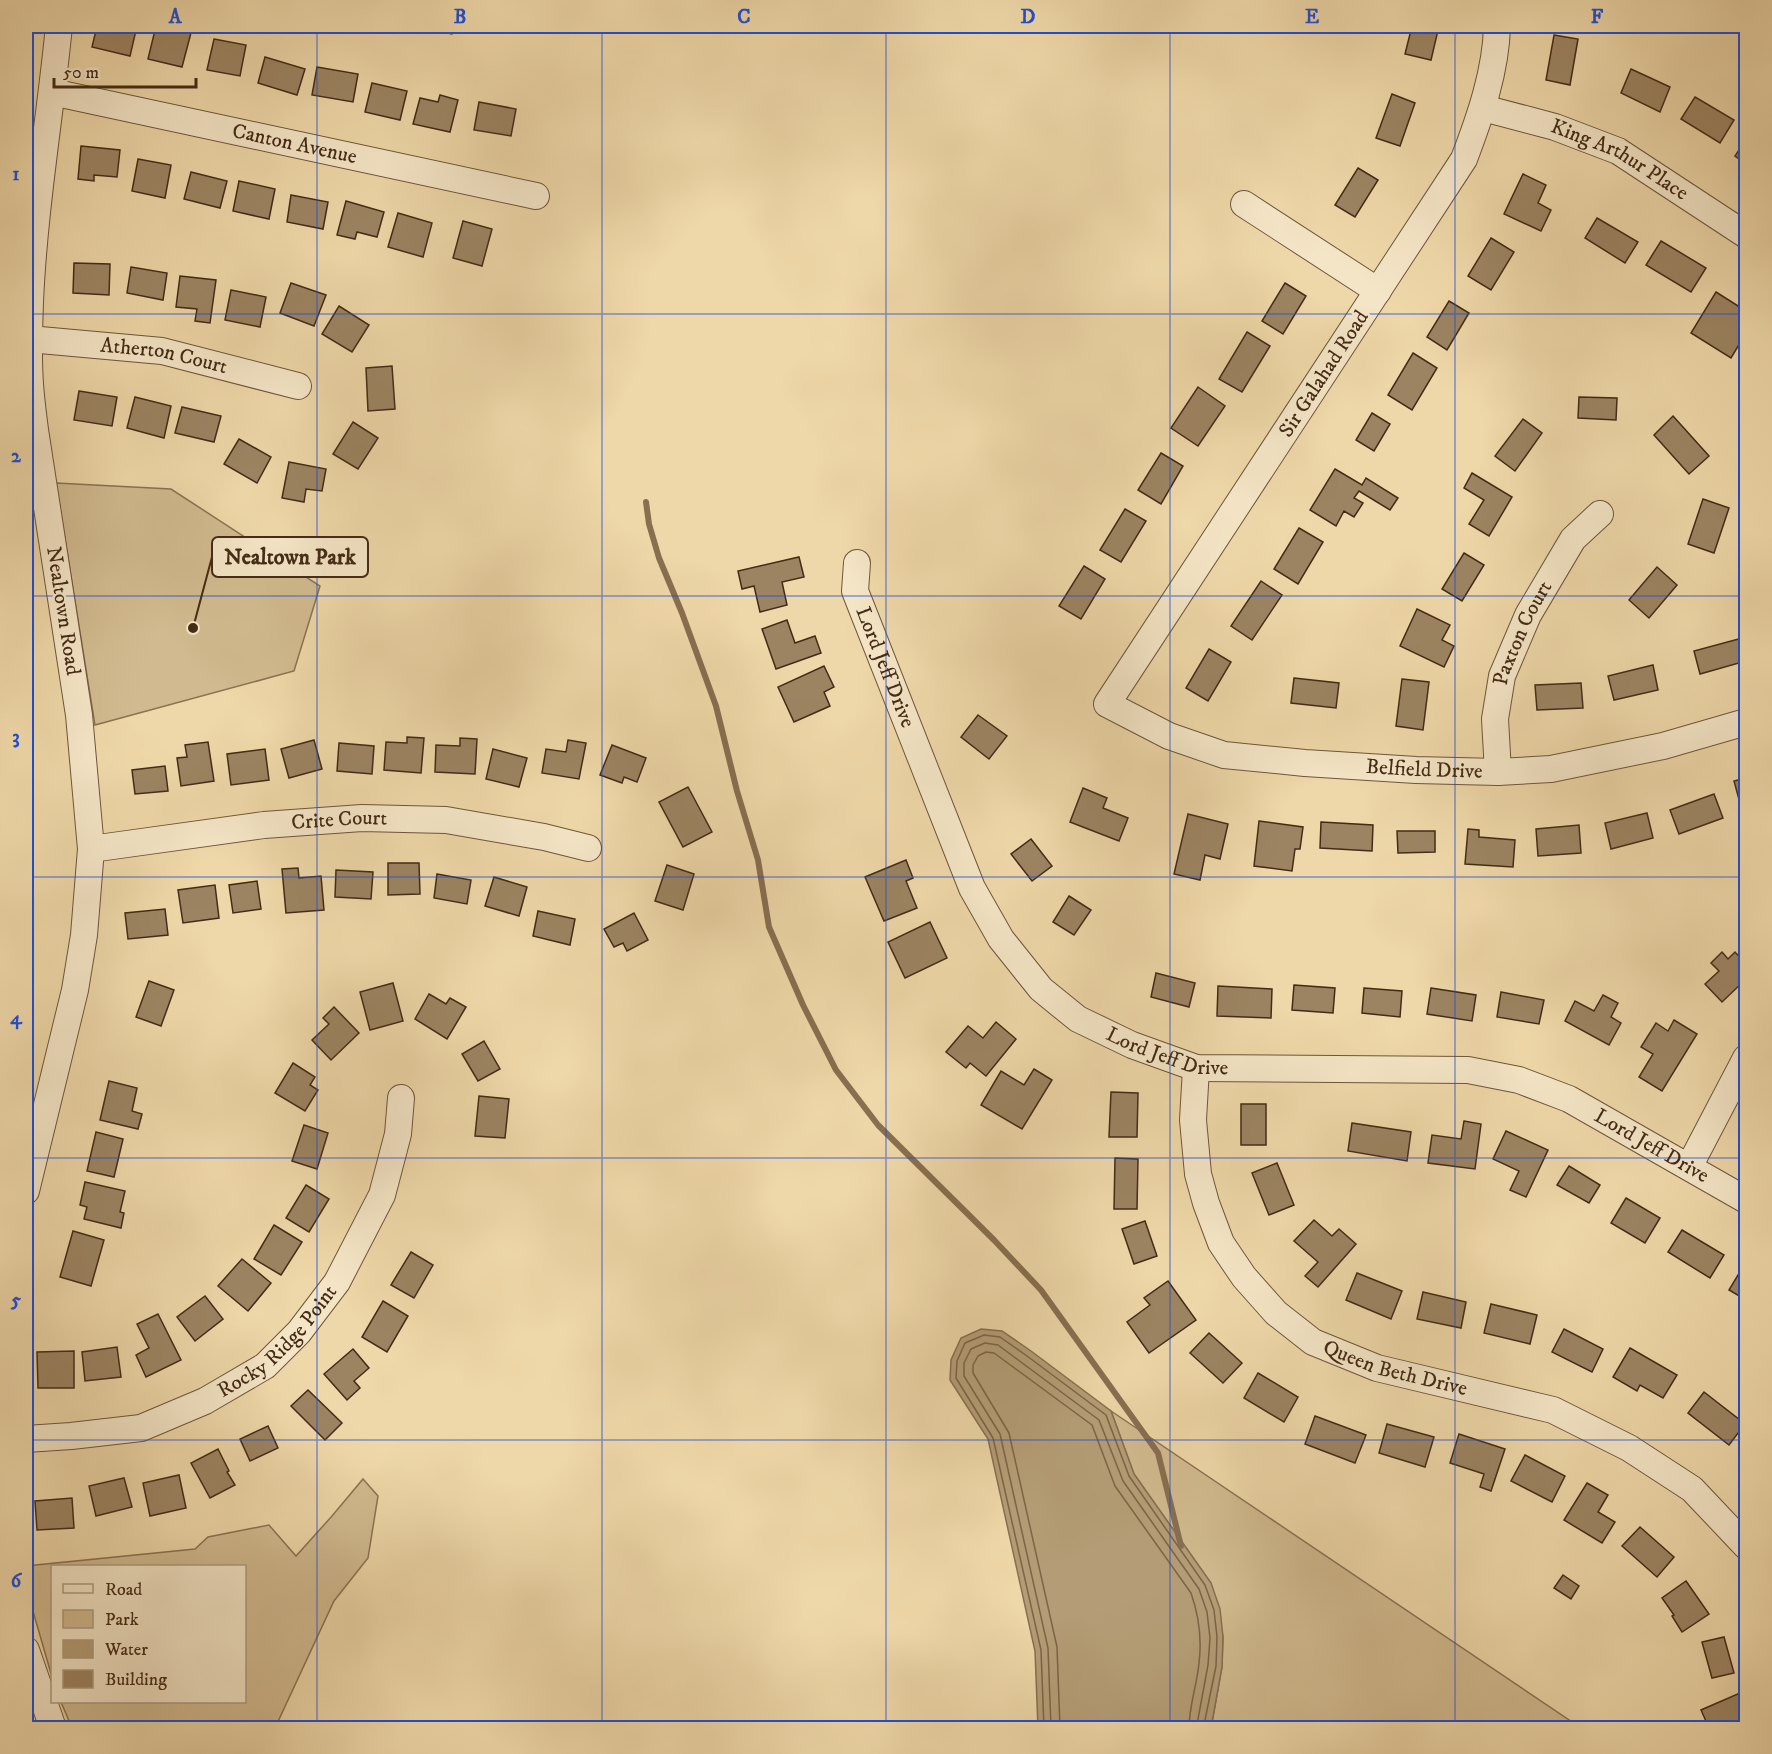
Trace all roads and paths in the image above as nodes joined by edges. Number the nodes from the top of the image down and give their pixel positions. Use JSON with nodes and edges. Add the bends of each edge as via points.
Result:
{"nodes":[{"id":1,"x":58,"y":26,"type":"edge"},
{"id":2,"x":1497,"y":26,"type":"edge"},
{"id":3,"x":52,"y":92,"type":"junction"},
{"id":4,"x":1483,"y":108,"type":"junction"},
{"id":5,"x":536,"y":196,"type":"dead end"},
{"id":6,"x":1244,"y":204,"type":"dead end"},
{"id":7,"x":1746,"y":236,"type":"edge"},
{"id":8,"x":1378,"y":291,"type":"junction"},
{"id":9,"x":29,"y":339,"type":"junction"},
{"id":10,"x":298,"y":387,"type":"dead end"},
{"id":11,"x":1600,"y":514,"type":"dead end"},
{"id":12,"x":857,"y":563,"type":"dead end"},
{"id":13,"x":1107,"y":704,"type":"joint"},
{"id":14,"x":1746,"y":722,"type":"edge"},
{"id":15,"x":1498,"y":772,"type":"junction"},
{"id":16,"x":588,"y":848,"type":"dead end"},
{"id":17,"x":91,"y":849,"type":"junction"},
{"id":18,"x":1746,"y":1058,"type":"edge"},
{"id":19,"x":1196,"y":1068,"type":"junction"},
{"id":20,"x":401,"y":1098,"type":"dead end"},
{"id":21,"x":1689,"y":1167,"type":"junction"},
{"id":22,"x":26,"y":1191,"type":"edge"},
{"id":23,"x":1746,"y":1200,"type":"edge"},
{"id":24,"x":26,"y":1439,"type":"edge"},
{"id":25,"x":1746,"y":1546,"type":"edge"},
{"id":26,"x":26,"y":1650,"type":"edge"},
{"id":27,"x":53,"y":1728,"type":"edge"}],
"edges":[{"from":1,"to":3,"type":"street","name":"Nealtown Road"},
{"from":2,"to":4,"type":"street","name":"Sir Galahad Road"},
{"from":3,"to":5,"type":"street","name":"Canton Avenue"},
{"from":3,"to":9,"type":"street","name":"Nealtown Road","via":[[39,178]]},
{"from":4,"to":7,"type":"street","name":"King Arthur Place","via":[[1555,127],[1618,151]]},
{"from":4,"to":8,"type":"street","name":"Sir Galahad Road","via":[[1464,159]]},
{"from":6,"to":8,"type":"street"},
{"from":8,"to":13,"type":"street","name":"Sir Galahad Road"},
{"from":9,"to":10,"type":"street","name":"Atherton Court","via":[[162,351]]},
{"from":9,"to":17,"type":"street","name":"Nealtown Road","via":[[35,430],[79,716]]},
{"from":11,"to":15,"type":"street","name":"Paxton Court","via":[[1573,540],[1528,615],[1502,676],[1495,719]]},
{"from":12,"to":19,"type":"street","name":"Lord Jeff Drive","via":[[855,591],[972,888],[1001,939],[1041,989],[1078,1019],[1132,1045]]},
{"from":13,"to":15,"type":"street","name":"Belfield Drive","via":[[1168,736],[1224,755],[1416,770]]},
{"from":14,"to":15,"type":"street","name":"Belfield Drive","via":[[1662,746],[1551,769]]},
{"from":16,"to":17,"type":"street","name":"Crite Court","via":[[446,820],[362,818],[264,825]]},
{"from":17,"to":22,"type":"street","name":"Nealtown Road","via":[[75,990]]},
{"from":18,"to":21,"type":"street"},
{"from":19,"to":21,"type":"street","name":"Lord Jeff Drive","via":[[1468,1070],[1519,1080],[1569,1099]]},
{"from":19,"to":25,"type":"street","name":"Queen Beth Drive","via":[[1193,1120],[1198,1174],[1206,1203],[1221,1243],[1276,1313],[1313,1342],[1377,1368],[1553,1410],[1629,1448],[1692,1489]]},
{"from":20,"to":24,"type":"street","name":"Rocky Ridge Point","via":[[398,1134],[382,1195],[337,1282],[299,1332],[265,1366],[205,1401],[141,1428]]},
{"from":21,"to":23,"type":"street","name":"Lord Jeff Drive"},
{"from":26,"to":27,"type":"street"}]}
